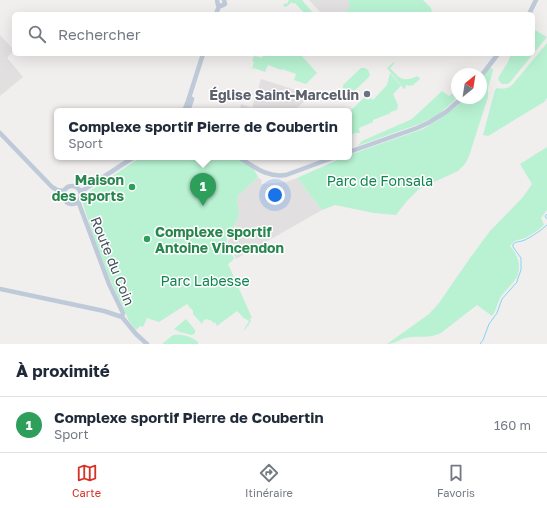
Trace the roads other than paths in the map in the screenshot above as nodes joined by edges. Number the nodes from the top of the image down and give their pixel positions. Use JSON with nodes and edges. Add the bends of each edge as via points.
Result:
{"nodes":[{"id":1,"x":218,"y":0,"type":"edge"},
{"id":2,"x":224,"y":0,"type":"edge"},
{"id":3,"x":536,"y":0,"type":"edge"},
{"id":4,"x":220,"y":6,"type":"junction"},
{"id":5,"x":218,"y":12,"type":"edge"},
{"id":6,"x":531,"y":12,"type":"edge"},
{"id":7,"x":203,"y":56,"type":"edge"},
{"id":8,"x":203,"y":56,"type":"edge"},
{"id":9,"x":496,"y":56,"type":"edge"},
{"id":10,"x":487,"y":68,"type":"edge"},
{"id":11,"x":455,"y":104,"type":"edge"},
{"id":12,"x":185,"y":108,"type":"edge"},
{"id":13,"x":189,"y":108,"type":"edge"},
{"id":14,"x":0,"y":133,"type":"edge"},
{"id":15,"x":352,"y":151,"type":"edge"},
{"id":16,"x":129,"y":160,"type":"edge"},
{"id":17,"x":243,"y":160,"type":"edge"},
{"id":18,"x":327,"y":160,"type":"edge"},
{"id":19,"x":80,"y":190,"type":"junction"},
{"id":20,"x":64,"y":191,"type":"junction"},
{"id":21,"x":78,"y":201,"type":"junction"},
{"id":22,"x":0,"y":289,"type":"edge"},
{"id":23,"x":122,"y":317,"type":"junction"},
{"id":24,"x":147,"y":344,"type":"edge"}],
"edges":[{"from":1,"to":4,"type":"street"},
{"from":2,"to":4,"type":"street","via":[[225,4]]},
{"from":3,"to":6,"type":"street"},
{"from":4,"to":5,"type":"street"},
{"from":7,"to":12,"type":"street"},
{"from":8,"to":13,"type":"street"},
{"from":9,"to":10,"type":"street"},
{"from":11,"to":15,"type":"street","via":[[428,123]]},
{"from":14,"to":20,"type":"street","via":[[52,187]]},
{"from":16,"to":19,"type":"street"},
{"from":17,"to":18,"type":"street","via":[[269,175],[278,176]]},
{"from":19,"to":20,"type":"street","via":[[69,186]]},
{"from":19,"to":21,"type":"street","via":[[81,196]]},
{"from":20,"to":21,"type":"street","via":[[66,202],[71,204]]},
{"from":21,"to":23,"type":"street","name":"Route du Coin","via":[[123,313]]},
{"from":22,"to":23,"type":"street"},
{"from":23,"to":24,"type":"street","name":"Route du Coin"}]}
